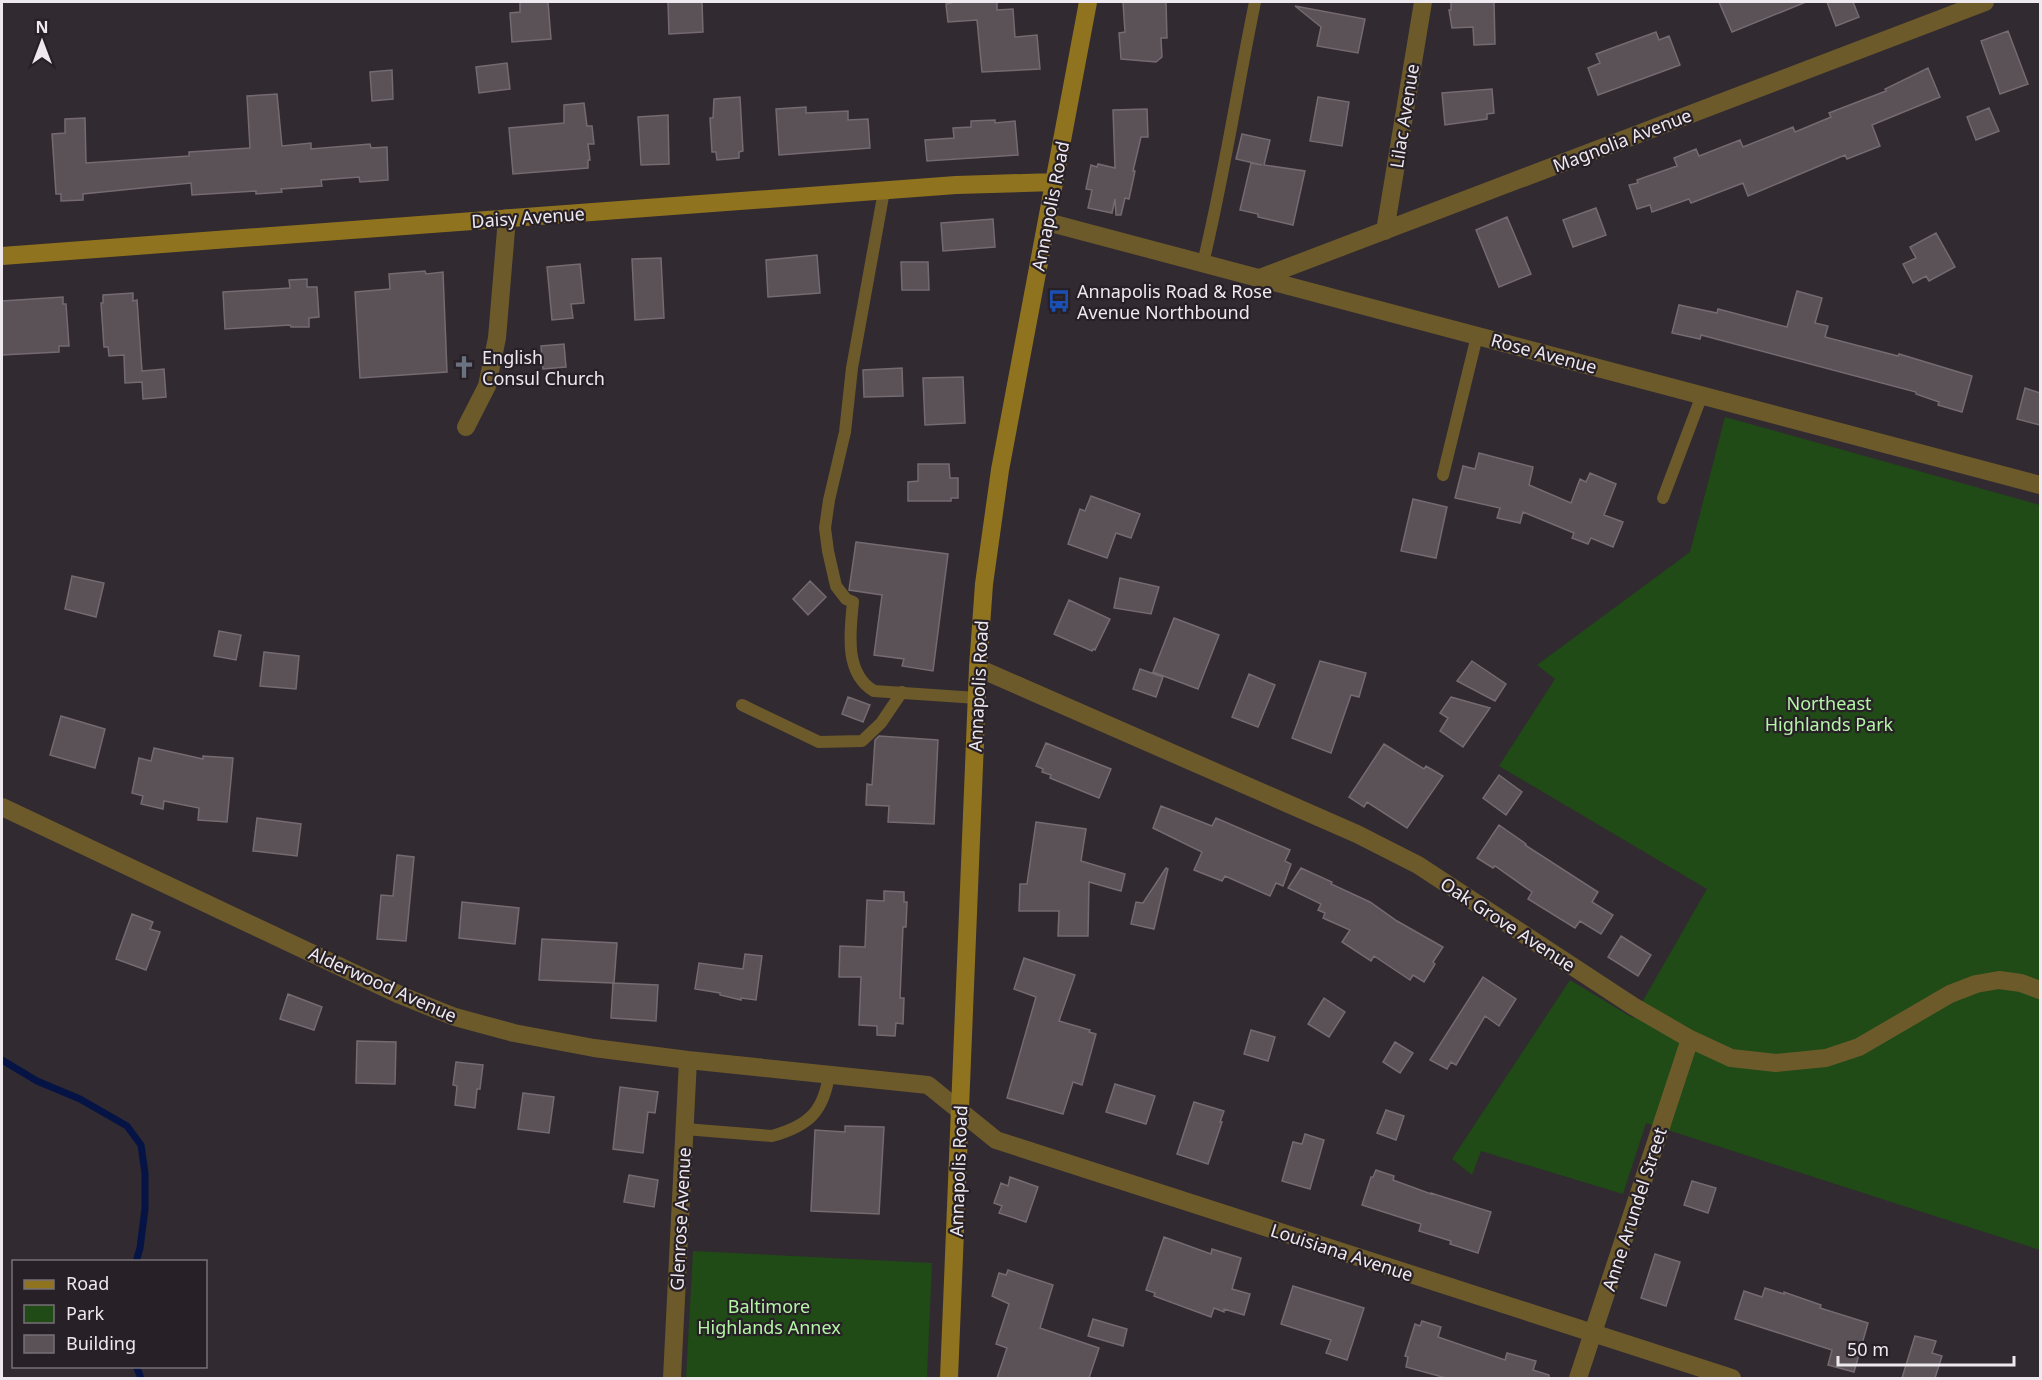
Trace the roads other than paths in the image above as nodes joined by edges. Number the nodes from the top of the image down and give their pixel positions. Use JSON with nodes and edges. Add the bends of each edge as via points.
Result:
{"nodes":[{"id":1,"x":1088,"y":2,"type":"edge"},
{"id":2,"x":1255,"y":2,"type":"edge"},
{"id":3,"x":1423,"y":2,"type":"edge"},
{"id":4,"x":1984,"y":2,"type":"edge"},
{"id":5,"x":1055,"y":182,"type":"junction"},
{"id":6,"x":884,"y":190,"type":"junction"},
{"id":7,"x":507,"y":218,"type":"junction"},
{"id":8,"x":1047,"y":222,"type":"junction"},
{"id":9,"x":1385,"y":231,"type":"junction"},
{"id":10,"x":2,"y":255,"type":"edge"},
{"id":11,"x":1203,"y":263,"type":"junction"},
{"id":12,"x":1260,"y":278,"type":"junction"},
{"id":13,"x":1477,"y":336,"type":"junction"},
{"id":14,"x":1702,"y":395,"type":"junction"},
{"id":15,"x":466,"y":427,"type":"dead end"},
{"id":16,"x":1443,"y":475,"type":"dead end"},
{"id":17,"x":2040,"y":485,"type":"edge"},
{"id":18,"x":1663,"y":498,"type":"dead end"},
{"id":19,"x":978,"y":668,"type":"junction"},
{"id":20,"x":902,"y":692,"type":"junction"},
{"id":21,"x":977,"y":698,"type":"junction"},
{"id":22,"x":742,"y":705,"type":"dead end"},
{"id":23,"x":2,"y":807,"type":"edge"},
{"id":24,"x":2040,"y":990,"type":"edge"},
{"id":25,"x":1690,"y":1039,"type":"junction"},
{"id":26,"x":688,"y":1060,"type":"junction"},
{"id":27,"x":829,"y":1074,"type":"junction"},
{"id":28,"x":960,"y":1112,"type":"junction"},
{"id":29,"x":685,"y":1129,"type":"junction"},
{"id":30,"x":1593,"y":1334,"type":"junction"},
{"id":31,"x":672,"y":1378,"type":"edge"},
{"id":32,"x":950,"y":1378,"type":"edge"},
{"id":33,"x":1578,"y":1378,"type":"edge"},
{"id":34,"x":1732,"y":1378,"type":"edge"}],
"edges":[{"from":1,"to":5,"type":"main road","name":"Annapolis Road"},
{"from":2,"to":11,"type":"lane"},
{"from":3,"to":9,"type":"street","name":"Lilac Avenue"},
{"from":4,"to":9,"type":"street","name":"Magnolia Avenue"},
{"from":5,"to":6,"type":"main road","name":"Daisy Avenue"},
{"from":5,"to":8,"type":"main road","name":"Annapolis Road"},
{"from":6,"to":7,"type":"main road","name":"Daisy Avenue"},
{"from":6,"to":20,"type":"lane","via":[[852,368],[845,432],[825,528],[836,586],[853,602],[849,641],[856,670],[874,691]]},
{"from":7,"to":10,"type":"main road","name":"Daisy Avenue"},
{"from":7,"to":15,"type":"street","via":[[497,338],[487,386]]},
{"from":8,"to":11,"type":"street","name":"Rose Avenue"},
{"from":8,"to":19,"type":"main road","name":"Annapolis Road","via":[[1000,470],[984,585]]},
{"from":9,"to":12,"type":"street","name":"Magnolia Avenue"},
{"from":11,"to":12,"type":"street","name":"Rose Avenue"},
{"from":12,"to":13,"type":"street","name":"Rose Avenue"},
{"from":13,"to":14,"type":"street","name":"Rose Avenue"},
{"from":13,"to":16,"type":"lane"},
{"from":14,"to":17,"type":"street","name":"Rose Avenue"},
{"from":14,"to":18,"type":"lane"},
{"from":19,"to":21,"type":"main road","name":"Annapolis Road"},
{"from":19,"to":25,"type":"street","name":"Oak Grove Avenue","via":[[1357,834],[1418,865]]},
{"from":20,"to":21,"type":"lane"},
{"from":20,"to":22,"type":"lane","via":[[881,723],[862,741],[819,742]]},
{"from":21,"to":28,"type":"main road","name":"Annapolis Road"},
{"from":23,"to":26,"type":"street","name":"Alderwood Avenue","via":[[389,990],[455,1017],[514,1034]]},
{"from":24,"to":25,"type":"street","name":"Oak Grove Avenue","via":[[1999,980],[1976,984],[1950,994],[1859,1047],[1826,1058],[1776,1063],[1731,1058]]},
{"from":25,"to":30,"type":"street","name":"Anne Arundel Street"},
{"from":26,"to":27,"type":"street","name":"Alderwood Avenue"},
{"from":26,"to":29,"type":"street","name":"Glenrose Avenue"},
{"from":27,"to":28,"type":"street","name":"Alderwood Avenue","via":[[928,1085]]},
{"from":27,"to":29,"type":"lane","via":[[822,1103],[812,1117],[785,1132],[772,1136]]},
{"from":28,"to":30,"type":"street","name":"Louisiana Avenue","via":[[996,1140]]},
{"from":28,"to":32,"type":"main road","name":"Annapolis Road"},
{"from":29,"to":31,"type":"street","name":"Glenrose Avenue"},
{"from":30,"to":33,"type":"street","name":"Anne Arundel Street"},
{"from":30,"to":34,"type":"street","name":"Louisiana Avenue"}]}
